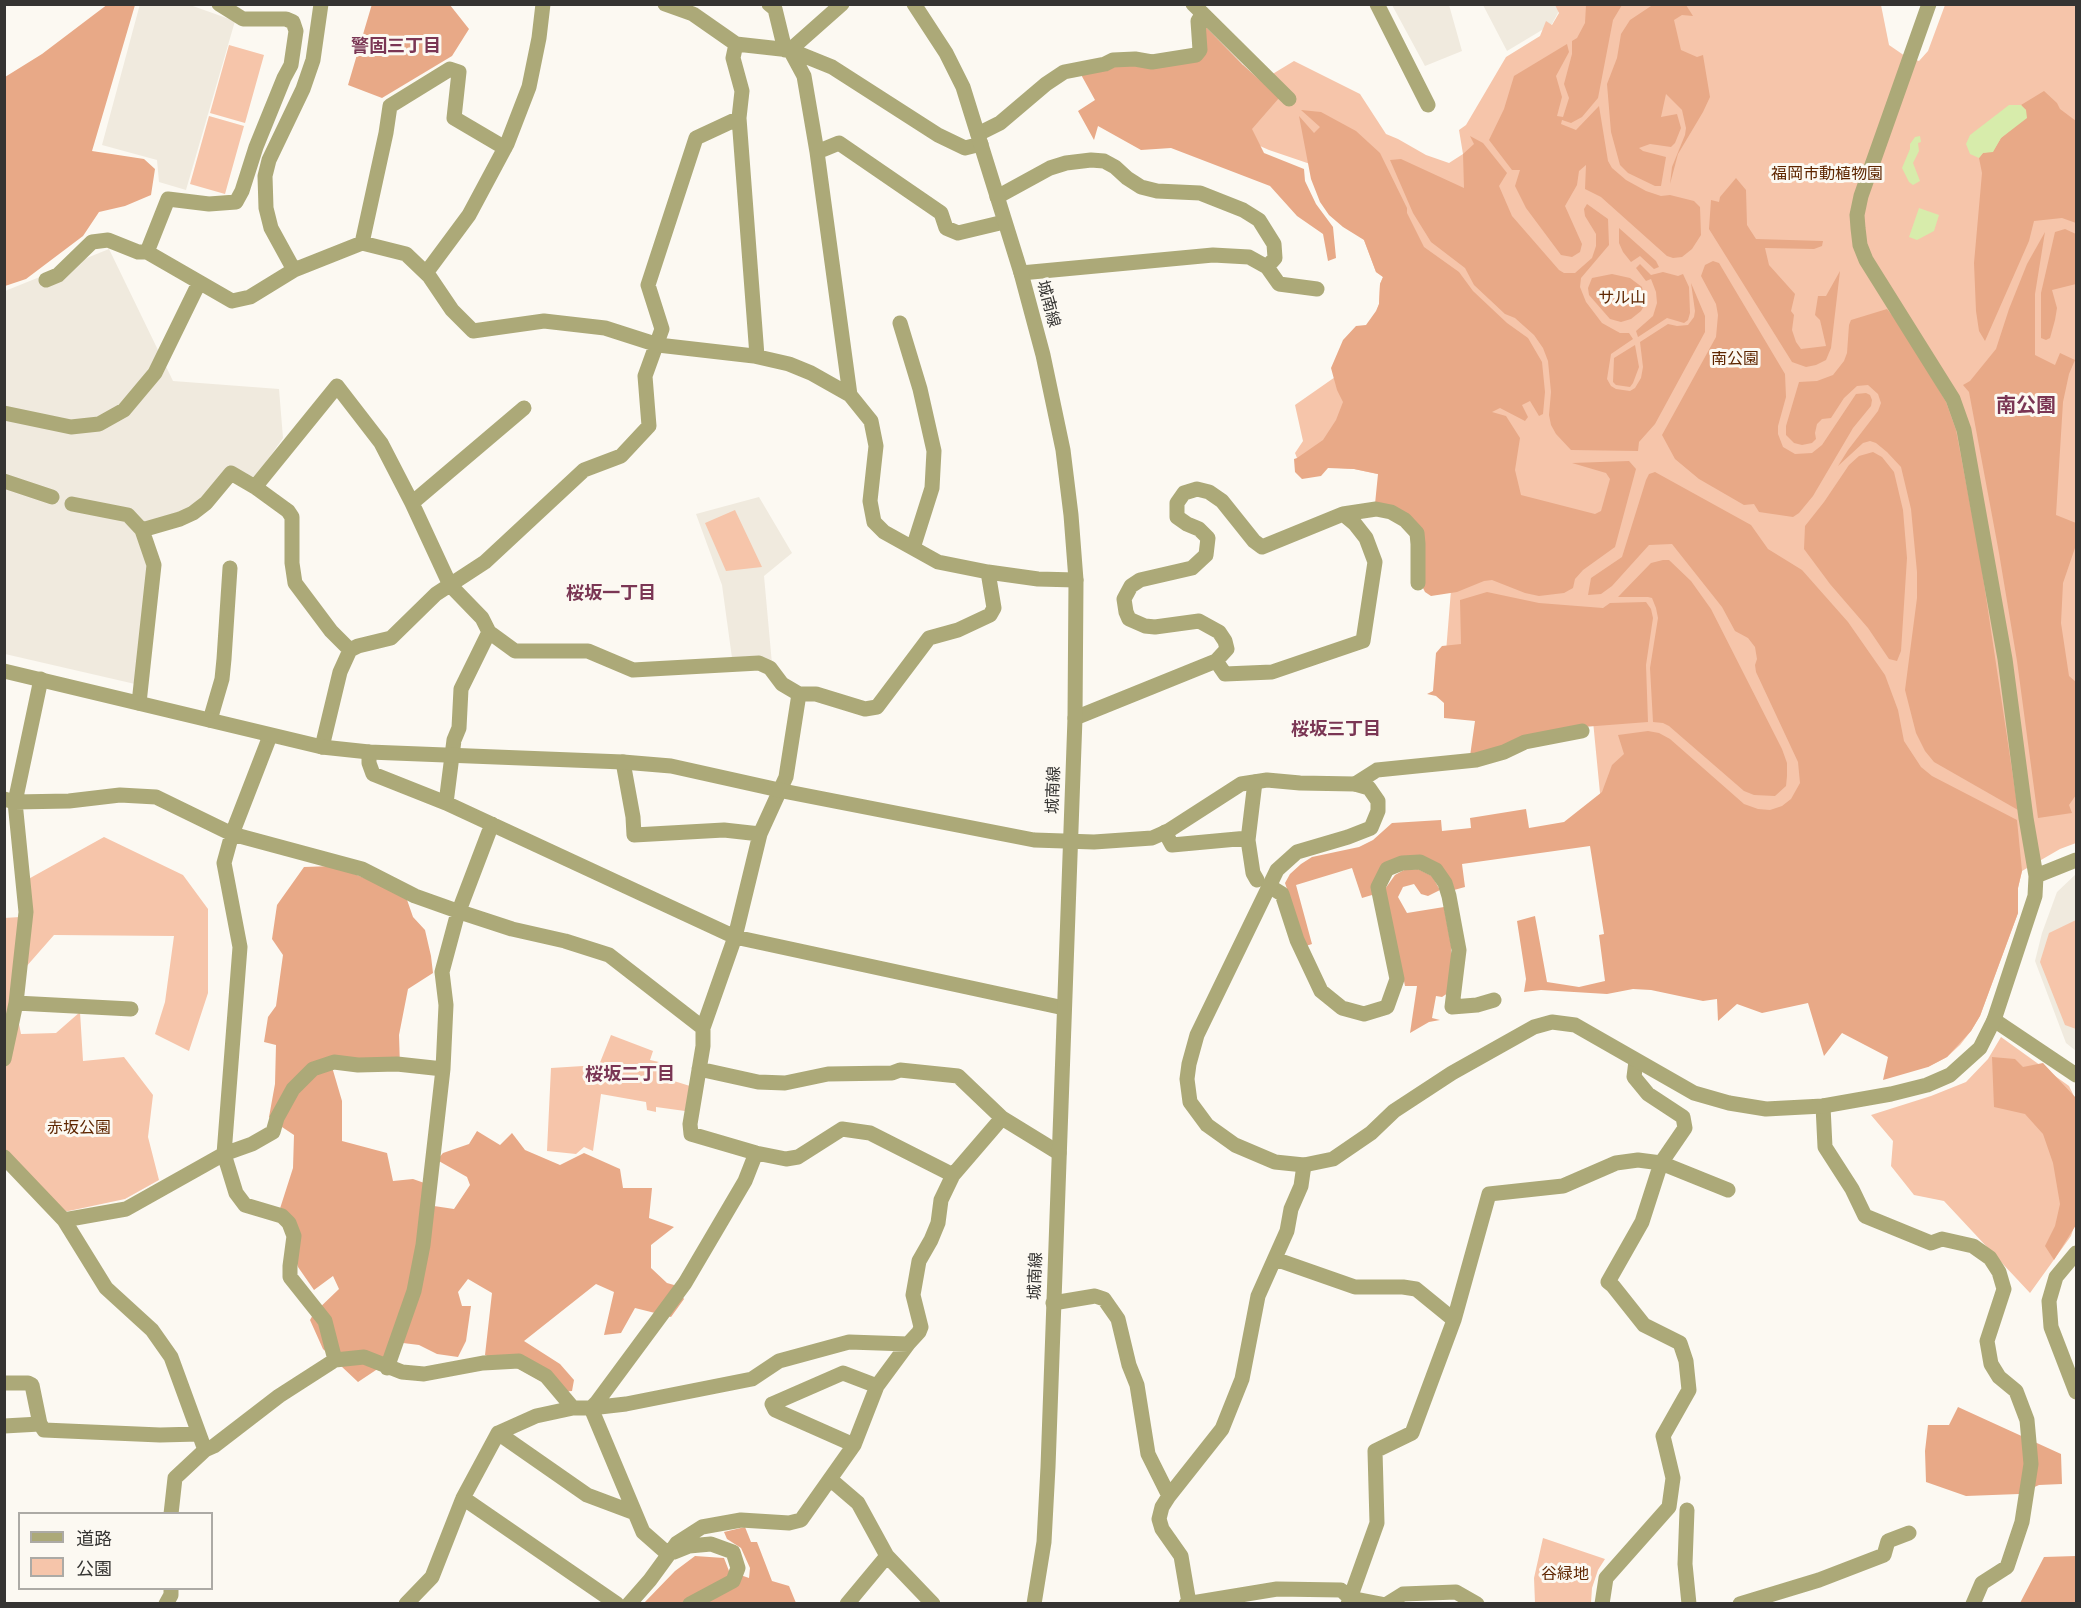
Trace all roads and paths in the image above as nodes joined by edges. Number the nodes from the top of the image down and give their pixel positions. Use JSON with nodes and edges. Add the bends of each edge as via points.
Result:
{"nodes":[{"id":1,"x":219,"y":4,"type":"edge"},
{"id":2,"x":321,"y":4,"type":"edge"},
{"id":3,"x":543,"y":4,"type":"edge"},
{"id":4,"x":665,"y":4,"type":"edge"},
{"id":5,"x":769,"y":4,"type":"edge"},
{"id":6,"x":842,"y":4,"type":"edge"},
{"id":7,"x":914,"y":4,"type":"edge"},
{"id":8,"x":1377,"y":4,"type":"edge"},
{"id":9,"x":1929,"y":4,"type":"edge"},
{"id":10,"x":1197,"y":10,"type":"edge"},
{"id":11,"x":736,"y":44,"type":"junction"},
{"id":12,"x":787,"y":50,"type":"junction"},
{"id":13,"x":1289,"y":99,"type":"dead end"},
{"id":14,"x":1428,"y":105,"type":"dead end"},
{"id":15,"x":739,"y":118,"type":"junction"},
{"id":16,"x":980,"y":139,"type":"junction"},
{"id":17,"x":506,"y":148,"type":"junction"},
{"id":18,"x":817,"y":152,"type":"junction"},
{"id":19,"x":997,"y":197,"type":"junction"},
{"id":20,"x":1004,"y":222,"type":"junction"},
{"id":21,"x":362,"y":243,"type":"junction"},
{"id":22,"x":147,"y":252,"type":"junction"},
{"id":23,"x":1267,"y":267,"type":"junction"},
{"id":24,"x":294,"y":270,"type":"junction"},
{"id":25,"x":426,"y":273,"type":"junction"},
{"id":26,"x":1021,"y":273,"type":"junction"},
{"id":27,"x":46,"y":280,"type":"dead end"},
{"id":28,"x":199,"y":283,"type":"junction"},
{"id":29,"x":1317,"y":289,"type":"dead end"},
{"id":30,"x":900,"y":323,"type":"dead end"},
{"id":31,"x":658,"y":345,"type":"junction"},
{"id":32,"x":757,"y":356,"type":"junction"},
{"id":33,"x":850,"y":395,"type":"junction"},
{"id":34,"x":524,"y":408,"type":"dead end"},
{"id":35,"x":4,"y":413,"type":"edge"},
{"id":36,"x":4,"y":481,"type":"edge"},
{"id":37,"x":255,"y":487,"type":"junction"},
{"id":38,"x":52,"y":497,"type":"dead end"},
{"id":39,"x":412,"y":503,"type":"junction"},
{"id":40,"x":72,"y":504,"type":"dead end"},
{"id":41,"x":1343,"y":514,"type":"junction"},
{"id":42,"x":142,"y":530,"type":"junction"},
{"id":43,"x":913,"y":548,"type":"junction"},
{"id":44,"x":230,"y":568,"type":"dead end"},
{"id":45,"x":988,"y":572,"type":"junction"},
{"id":46,"x":1076,"y":580,"type":"junction"},
{"id":47,"x":1418,"y":583,"type":"dead end"},
{"id":48,"x":450,"y":585,"type":"junction"},
{"id":49,"x":489,"y":632,"type":"junction"},
{"id":50,"x":350,"y":650,"type":"junction"},
{"id":51,"x":1216,"y":661,"type":"junction"},
{"id":52,"x":4,"y":671,"type":"edge"},
{"id":53,"x":41,"y":679,"type":"junction"},
{"id":54,"x":799,"y":694,"type":"junction"},
{"id":55,"x":139,"y":703,"type":"junction"},
{"id":56,"x":1075,"y":718,"type":"junction"},
{"id":57,"x":210,"y":720,"type":"junction"},
{"id":58,"x":1582,"y":731,"type":"dead end"},
{"id":59,"x":270,"y":736,"type":"junction"},
{"id":60,"x":322,"y":747,"type":"junction"},
{"id":61,"x":369,"y":752,"type":"junction"},
{"id":62,"x":452,"y":755,"type":"junction"},
{"id":63,"x":623,"y":762,"type":"junction"},
{"id":64,"x":1255,"y":782,"type":"junction"},
{"id":65,"x":1355,"y":784,"type":"junction"},
{"id":66,"x":780,"y":790,"type":"junction"},
{"id":67,"x":10,"y":800,"type":"edge"},
{"id":68,"x":446,"y":803,"type":"junction"},
{"id":69,"x":492,"y":824,"type":"junction"},
{"id":70,"x":1165,"y":832,"type":"junction"},
{"id":71,"x":232,"y":834,"type":"junction"},
{"id":72,"x":760,"y":834,"type":"junction"},
{"id":73,"x":1248,"y":838,"type":"junction"},
{"id":74,"x":1071,"y":841,"type":"junction"},
{"id":75,"x":2076,"y":860,"type":"edge"},
{"id":76,"x":2036,"y":876,"type":"junction"},
{"id":77,"x":1263,"y":883,"type":"junction"},
{"id":78,"x":460,"y":912,"type":"junction"},
{"id":79,"x":735,"y":937,"type":"junction"},
{"id":80,"x":1494,"y":1000,"type":"dead end"},
{"id":81,"x":16,"y":1003,"type":"junction"},
{"id":82,"x":1064,"y":1008,"type":"junction"},
{"id":83,"x":131,"y":1009,"type":"dead end"},
{"id":84,"x":1994,"y":1020,"type":"junction"},
{"id":85,"x":703,"y":1028,"type":"junction"},
{"id":86,"x":4,"y":1059,"type":"edge"},
{"id":87,"x":1636,"y":1061,"type":"junction"},
{"id":88,"x":443,"y":1069,"type":"junction"},
{"id":89,"x":699,"y":1069,"type":"junction"},
{"id":90,"x":2076,"y":1075,"type":"edge"},
{"id":91,"x":1823,"y":1106,"type":"junction"},
{"id":92,"x":1002,"y":1118,"type":"junction"},
{"id":93,"x":756,"y":1153,"type":"junction"},
{"id":94,"x":1059,"y":1153,"type":"junction"},
{"id":95,"x":224,"y":1154,"type":"junction"},
{"id":96,"x":4,"y":1157,"type":"edge"},
{"id":97,"x":1661,"y":1163,"type":"junction"},
{"id":98,"x":1304,"y":1165,"type":"junction"},
{"id":99,"x":953,"y":1175,"type":"junction"},
{"id":100,"x":1728,"y":1190,"type":"dead end"},
{"id":101,"x":64,"y":1220,"type":"junction"},
{"id":102,"x":2076,"y":1253,"type":"edge"},
{"id":103,"x":1275,"y":1259,"type":"junction"},
{"id":104,"x":1053,"y":1303,"type":"junction"},
{"id":105,"x":1454,"y":1320,"type":"junction"},
{"id":106,"x":908,"y":1344,"type":"junction"},
{"id":107,"x":335,"y":1360,"type":"junction"},
{"id":108,"x":387,"y":1368,"type":"junction"},
{"id":109,"x":4,"y":1383,"type":"edge"},
{"id":110,"x":877,"y":1386,"type":"junction"},
{"id":111,"x":2076,"y":1392,"type":"edge"},
{"id":112,"x":573,"y":1408,"type":"junction"},
{"id":113,"x":591,"y":1408,"type":"junction"},
{"id":114,"x":40,"y":1424,"type":"junction"},
{"id":115,"x":4,"y":1426,"type":"edge"},
{"id":116,"x":498,"y":1432,"type":"junction"},
{"id":117,"x":199,"y":1434,"type":"junction"},
{"id":118,"x":854,"y":1445,"type":"junction"},
{"id":119,"x":205,"y":1450,"type":"junction"},
{"id":120,"x":830,"y":1479,"type":"junction"},
{"id":121,"x":1169,"y":1496,"type":"junction"},
{"id":122,"x":463,"y":1498,"type":"junction"},
{"id":123,"x":1688,"y":1510,"type":"dead end"},
{"id":124,"x":171,"y":1512,"type":"edge"},
{"id":125,"x":636,"y":1513,"type":"junction"},
{"id":126,"x":1909,"y":1533,"type":"dead end"},
{"id":127,"x":668,"y":1554,"type":"junction"},
{"id":128,"x":887,"y":1556,"type":"junction"},
{"id":129,"x":171,"y":1590,"type":"edge"},
{"id":130,"x":1349,"y":1601,"type":"edge"},
{"id":131,"x":1188,"y":1603,"type":"edge"},
{"id":132,"x":166,"y":1604,"type":"edge"},
{"id":133,"x":406,"y":1604,"type":"edge"},
{"id":134,"x":617,"y":1604,"type":"edge"},
{"id":135,"x":629,"y":1604,"type":"edge"},
{"id":136,"x":690,"y":1604,"type":"edge"},
{"id":137,"x":847,"y":1604,"type":"edge"},
{"id":138,"x":933,"y":1604,"type":"edge"},
{"id":139,"x":1034,"y":1604,"type":"edge"},
{"id":140,"x":1381,"y":1604,"type":"edge"},
{"id":141,"x":1387,"y":1604,"type":"edge"},
{"id":142,"x":1477,"y":1604,"type":"edge"},
{"id":143,"x":1602,"y":1604,"type":"edge"},
{"id":144,"x":1689,"y":1604,"type":"edge"},
{"id":145,"x":1740,"y":1604,"type":"edge"},
{"id":146,"x":1973,"y":1604,"type":"edge"}],
"edges":[{"from":1,"to":22,"type":"street","via":[[243,19],[293,22],[297,31],[291,65],[236,202],[209,204],[168,199]]},
{"from":2,"to":24,"type":"street","via":[[314,60],[265,176],[271,228]]},
{"from":3,"to":17,"type":"street","via":[[530,87]]},
{"from":4,"to":11,"type":"street","via":[[693,14]]},
{"from":5,"to":12,"type":"street","via":[[775,9]]},
{"from":6,"to":12,"type":"street"},
{"from":7,"to":16,"type":"street","name":"城南線","via":[[959,78]]},
{"from":8,"to":14,"type":"street"},
{"from":9,"to":76,"type":"street","via":[[1861,196],[1857,214],[1860,245],[1953,399],[1964,430],[2005,659]]},
{"from":10,"to":13,"type":"street"},
{"from":10,"to":16,"type":"street","via":[[1200,50],[1196,56],[1152,62],[1113,60],[1064,72]]},
{"from":11,"to":12,"type":"street"},
{"from":11,"to":15,"type":"street","via":[[733,58],[742,92]]},
{"from":12,"to":16,"type":"street","via":[[832,67],[956,144],[965,148]]},
{"from":12,"to":18,"type":"street","via":[[804,76]]},
{"from":15,"to":31,"type":"street","via":[[696,138],[648,285],[662,329]]},
{"from":15,"to":32,"type":"street"},
{"from":16,"to":19,"type":"street","name":"城南線"},
{"from":17,"to":21,"type":"street","via":[[454,118],[459,72],[450,69],[390,106]]},
{"from":17,"to":25,"type":"street","via":[[469,215]]},
{"from":18,"to":20,"type":"street","via":[[839,144],[941,213],[946,228],[958,233]]},
{"from":18,"to":33,"type":"street"},
{"from":19,"to":20,"type":"street","name":"城南線"},
{"from":19,"to":23,"type":"street","via":[[1050,168],[1104,161],[1141,187],[1200,193],[1259,220],[1274,244],[1275,258]]},
{"from":20,"to":26,"type":"street","name":"城南線"},
{"from":21,"to":24,"type":"street"},
{"from":21,"to":25,"type":"street","via":[[406,254]]},
{"from":22,"to":27,"type":"street","via":[[108,240],[92,242],[58,274]]},
{"from":22,"to":28,"type":"street"},
{"from":23,"to":26,"type":"street","via":[[1249,257],[1213,255]]},
{"from":23,"to":29,"type":"street","via":[[1279,284]]},
{"from":24,"to":28,"type":"street","via":[[250,297],[232,301]]},
{"from":25,"to":31,"type":"street","via":[[452,310],[473,331],[544,321],[605,327]]},
{"from":26,"to":46,"type":"street","name":"城南線","via":[[1063,450]]},
{"from":28,"to":35,"type":"street","via":[[155,373],[124,410],[99,424],[71,427]]},
{"from":30,"to":43,"type":"street","via":[[934,451],[932,488]]},
{"from":31,"to":32,"type":"street"},
{"from":31,"to":48,"type":"street","via":[[645,376],[649,426],[621,456],[584,470],[485,562]]},
{"from":32,"to":33,"type":"street","via":[[811,373]]},
{"from":33,"to":43,"type":"street","via":[[871,421],[876,446],[870,501],[874,522]]},
{"from":34,"to":39,"type":"street"},
{"from":36,"to":38,"type":"street"},
{"from":37,"to":39,"type":"street","via":[[337,386],[381,443]]},
{"from":37,"to":42,"type":"street","via":[[231,473],[193,513]]},
{"from":37,"to":50,"type":"street","via":[[292,517],[295,583]]},
{"from":39,"to":48,"type":"street"},
{"from":40,"to":42,"type":"street","via":[[128,515]]},
{"from":41,"to":47,"type":"street","via":[[1376,509],[1405,520],[1416,533]]},
{"from":41,"to":51,"type":"street","via":[[1366,538],[1376,562],[1363,641],[1272,672],[1225,674]]},
{"from":41,"to":51,"type":"street","via":[[1262,547],[1222,501],[1209,492],[1197,489],[1184,493],[1177,503],[1177,517],[1208,538],[1206,555],[1192,568],[1140,580],[1131,586],[1124,599],[1126,612],[1129,619],[1145,626],[1199,621],[1225,641],[1227,650]]},
{"from":42,"to":55,"type":"street","via":[[154,565]]},
{"from":43,"to":45,"type":"street","via":[[938,562]]},
{"from":44,"to":57,"type":"street","via":[[222,679]]},
{"from":45,"to":46,"type":"street"},
{"from":45,"to":54,"type":"street","via":[[994,608],[990,615],[929,638],[877,707],[865,709],[816,694]]},
{"from":46,"to":56,"type":"street","name":"城南線"},
{"from":48,"to":49,"type":"street","via":[[482,618]]},
{"from":48,"to":50,"type":"street","via":[[391,638]]},
{"from":49,"to":54,"type":"street","via":[[515,651],[588,651],[633,670],[759,663]]},
{"from":49,"to":62,"type":"street","via":[[461,689],[459,728]]},
{"from":50,"to":60,"type":"street","via":[[340,672]]},
{"from":51,"to":56,"type":"street"},
{"from":52,"to":53,"type":"street"},
{"from":53,"to":55,"type":"street"},
{"from":53,"to":67,"type":"street"},
{"from":54,"to":66,"type":"street","via":[[786,777]]},
{"from":55,"to":57,"type":"street"},
{"from":56,"to":74,"type":"street","name":"城南線"},
{"from":57,"to":59,"type":"street"},
{"from":58,"to":65,"type":"street","via":[[1525,742],[1476,760],[1377,770]]},
{"from":59,"to":60,"type":"street"},
{"from":59,"to":71,"type":"street"},
{"from":60,"to":61,"type":"street"},
{"from":61,"to":62,"type":"street"},
{"from":61,"to":68,"type":"street","via":[[374,774]]},
{"from":62,"to":63,"type":"street"},
{"from":62,"to":68,"type":"street"},
{"from":63,"to":66,"type":"street","via":[[671,766]]},
{"from":63,"to":72,"type":"street","via":[[634,836],[724,830]]},
{"from":64,"to":65,"type":"street"},
{"from":64,"to":70,"type":"street","via":[[1241,784]]},
{"from":64,"to":73,"type":"street"},
{"from":65,"to":77,"type":"street","via":[[1369,788],[1378,801],[1371,828],[1297,852]]},
{"from":66,"to":72,"type":"street"},
{"from":66,"to":74,"type":"street","via":[[1034,840]]},
{"from":67,"to":71,"type":"street","via":[[156,797]]},
{"from":67,"to":81,"type":"street","via":[[26,912]]},
{"from":68,"to":69,"type":"street"},
{"from":69,"to":78,"type":"street"},
{"from":69,"to":79,"type":"street"},
{"from":70,"to":73,"type":"street","via":[[1172,845]]},
{"from":70,"to":74,"type":"street","via":[[1152,838]]},
{"from":71,"to":78,"type":"street","via":[[362,869],[415,896]]},
{"from":71,"to":95,"type":"street","via":[[224,863],[240,947]]},
{"from":72,"to":79,"type":"street"},
{"from":73,"to":77,"type":"street","via":[[1253,873]]},
{"from":74,"to":82,"type":"street","name":"城南線"},
{"from":75,"to":76,"type":"street"},
{"from":76,"to":84,"type":"street","via":[[2035,896]]},
{"from":77,"to":80,"type":"street","via":[[1282,894],[1297,940],[1321,991],[1342,1008],[1364,1014],[1387,1007],[1397,979],[1378,887],[1387,869],[1420,862],[1436,870],[1449,896],[1459,950],[1452,1006]]},
{"from":77,"to":98,"type":"street","via":[[1197,1035],[1187,1079],[1190,1102],[1207,1125],[1235,1145],[1275,1162]]},
{"from":78,"to":85,"type":"street","via":[[609,956]]},
{"from":78,"to":88,"type":"street","via":[[442,972],[446,1005]]},
{"from":79,"to":82,"type":"street"},
{"from":79,"to":85,"type":"street"},
{"from":81,"to":83,"type":"street"},
{"from":81,"to":86,"type":"street"},
{"from":82,"to":94,"type":"street","name":"城南線"},
{"from":84,"to":90,"type":"street"},
{"from":84,"to":91,"type":"street","via":[[1980,1048],[1950,1075],[1900,1092]]},
{"from":85,"to":89,"type":"street"},
{"from":87,"to":91,"type":"street","via":[[1694,1093],[1729,1103],[1766,1109]]},
{"from":87,"to":97,"type":"street","via":[[1634,1077],[1648,1094],[1683,1117],[1685,1128]]},
{"from":87,"to":98,"type":"street","via":[[1575,1025],[1552,1022],[1533,1027],[1421,1093],[1333,1159]]},
{"from":88,"to":95,"type":"street","via":[[334,1062],[313,1069],[293,1089],[273,1132]]},
{"from":88,"to":108,"type":"street","via":[[423,1245],[414,1291]]},
{"from":89,"to":92,"type":"street","via":[[758,1082],[784,1083],[828,1074],[900,1070],[958,1076]]},
{"from":89,"to":93,"type":"street","via":[[691,1134]]},
{"from":91,"to":146,"type":"street","via":[[1825,1147],[1865,1216],[1931,1243],[1942,1239],[1973,1246],[1990,1258],[1999,1272],[2004,1289],[1987,1341],[1991,1364],[2016,1391],[2027,1420],[2031,1464],[2022,1522],[2007,1567],[1982,1582]]},
{"from":92,"to":94,"type":"street"},
{"from":92,"to":99,"type":"street"},
{"from":93,"to":99,"type":"street","via":[[786,1159],[798,1157],[842,1129],[870,1133]]},
{"from":93,"to":113,"type":"street","via":[[745,1181],[685,1283]]},
{"from":94,"to":104,"type":"street","name":"城南線"},
{"from":95,"to":101,"type":"street","via":[[126,1209]]},
{"from":95,"to":107,"type":"street","via":[[245,1205],[282,1216],[289,1223],[294,1236],[290,1277],[324,1321]]},
{"from":96,"to":101,"type":"street"},
{"from":97,"to":100,"type":"street"},
{"from":97,"to":105,"type":"street","via":[[1616,1163],[1563,1186],[1489,1194]]},
{"from":97,"to":143,"type":"street","via":[[1642,1222],[1608,1282],[1644,1325],[1680,1343],[1689,1390],[1663,1436],[1673,1478],[1669,1507],[1606,1578]]},
{"from":98,"to":103,"type":"street","via":[[1301,1186]]},
{"from":99,"to":106,"type":"street","via":[[941,1200],[932,1240],[919,1261],[913,1295],[921,1327]]},
{"from":101,"to":117,"type":"street","via":[[106,1288],[152,1330],[171,1357]]},
{"from":102,"to":111,"type":"street","via":[[2056,1277],[2049,1301],[2051,1327]]},
{"from":103,"to":105,"type":"street","via":[[1355,1287],[1416,1289]]},
{"from":103,"to":121,"type":"street","via":[[1258,1296],[1242,1379],[1222,1429]]},
{"from":104,"to":121,"type":"street","via":[[1095,1296],[1104,1299],[1118,1319],[1137,1385],[1148,1454]]},
{"from":104,"to":139,"type":"street","name":"城南線","via":[[1044,1542]]},
{"from":105,"to":130,"type":"street","via":[[1412,1433],[1375,1451],[1377,1523]]},
{"from":106,"to":110,"type":"street"},
{"from":106,"to":113,"type":"street","via":[[849,1342],[779,1361],[752,1379]]},
{"from":107,"to":108,"type":"street","via":[[364,1357]]},
{"from":107,"to":119,"type":"street"},
{"from":108,"to":112,"type":"street","via":[[424,1374],[519,1361],[546,1376]]},
{"from":109,"to":114,"type":"street","via":[[32,1385]]},
{"from":110,"to":118,"type":"street"},
{"from":110,"to":118,"type":"street","via":[[843,1373],[772,1404],[775,1410]]},
{"from":112,"to":113,"type":"street"},
{"from":112,"to":116,"type":"street","via":[[536,1416]]},
{"from":113,"to":125,"type":"street"},
{"from":114,"to":115,"type":"street"},
{"from":114,"to":117,"type":"street","via":[[44,1430]]},
{"from":116,"to":122,"type":"street"},
{"from":116,"to":125,"type":"street","via":[[587,1495]]},
{"from":117,"to":119,"type":"street"},
{"from":118,"to":120,"type":"street"},
{"from":119,"to":124,"type":"street","via":[[175,1478]]},
{"from":120,"to":127,"type":"street","via":[[801,1520],[741,1520],[702,1527],[677,1543]]},
{"from":120,"to":128,"type":"street","via":[[858,1503]]},
{"from":121,"to":131,"type":"street","via":[[1159,1519],[1181,1556]]},
{"from":122,"to":133,"type":"street","via":[[432,1577]]},
{"from":122,"to":134,"type":"street"},
{"from":123,"to":144,"type":"street","via":[[1685,1564]]},
{"from":125,"to":127,"type":"street","via":[[643,1532]]},
{"from":126,"to":145,"type":"street","via":[[1888,1541],[1884,1555]]},
{"from":127,"to":135,"type":"street"},
{"from":127,"to":136,"type":"street","via":[[689,1546],[711,1544],[733,1552],[738,1568],[733,1581]]},
{"from":128,"to":137,"type":"street"},
{"from":128,"to":138,"type":"street"},
{"from":129,"to":132,"type":"street"},
{"from":130,"to":131,"type":"street","via":[[1341,1590],[1277,1590]]},
{"from":130,"to":140,"type":"street"},
{"from":141,"to":142,"type":"street","via":[[1403,1594],[1456,1592]]}]}
